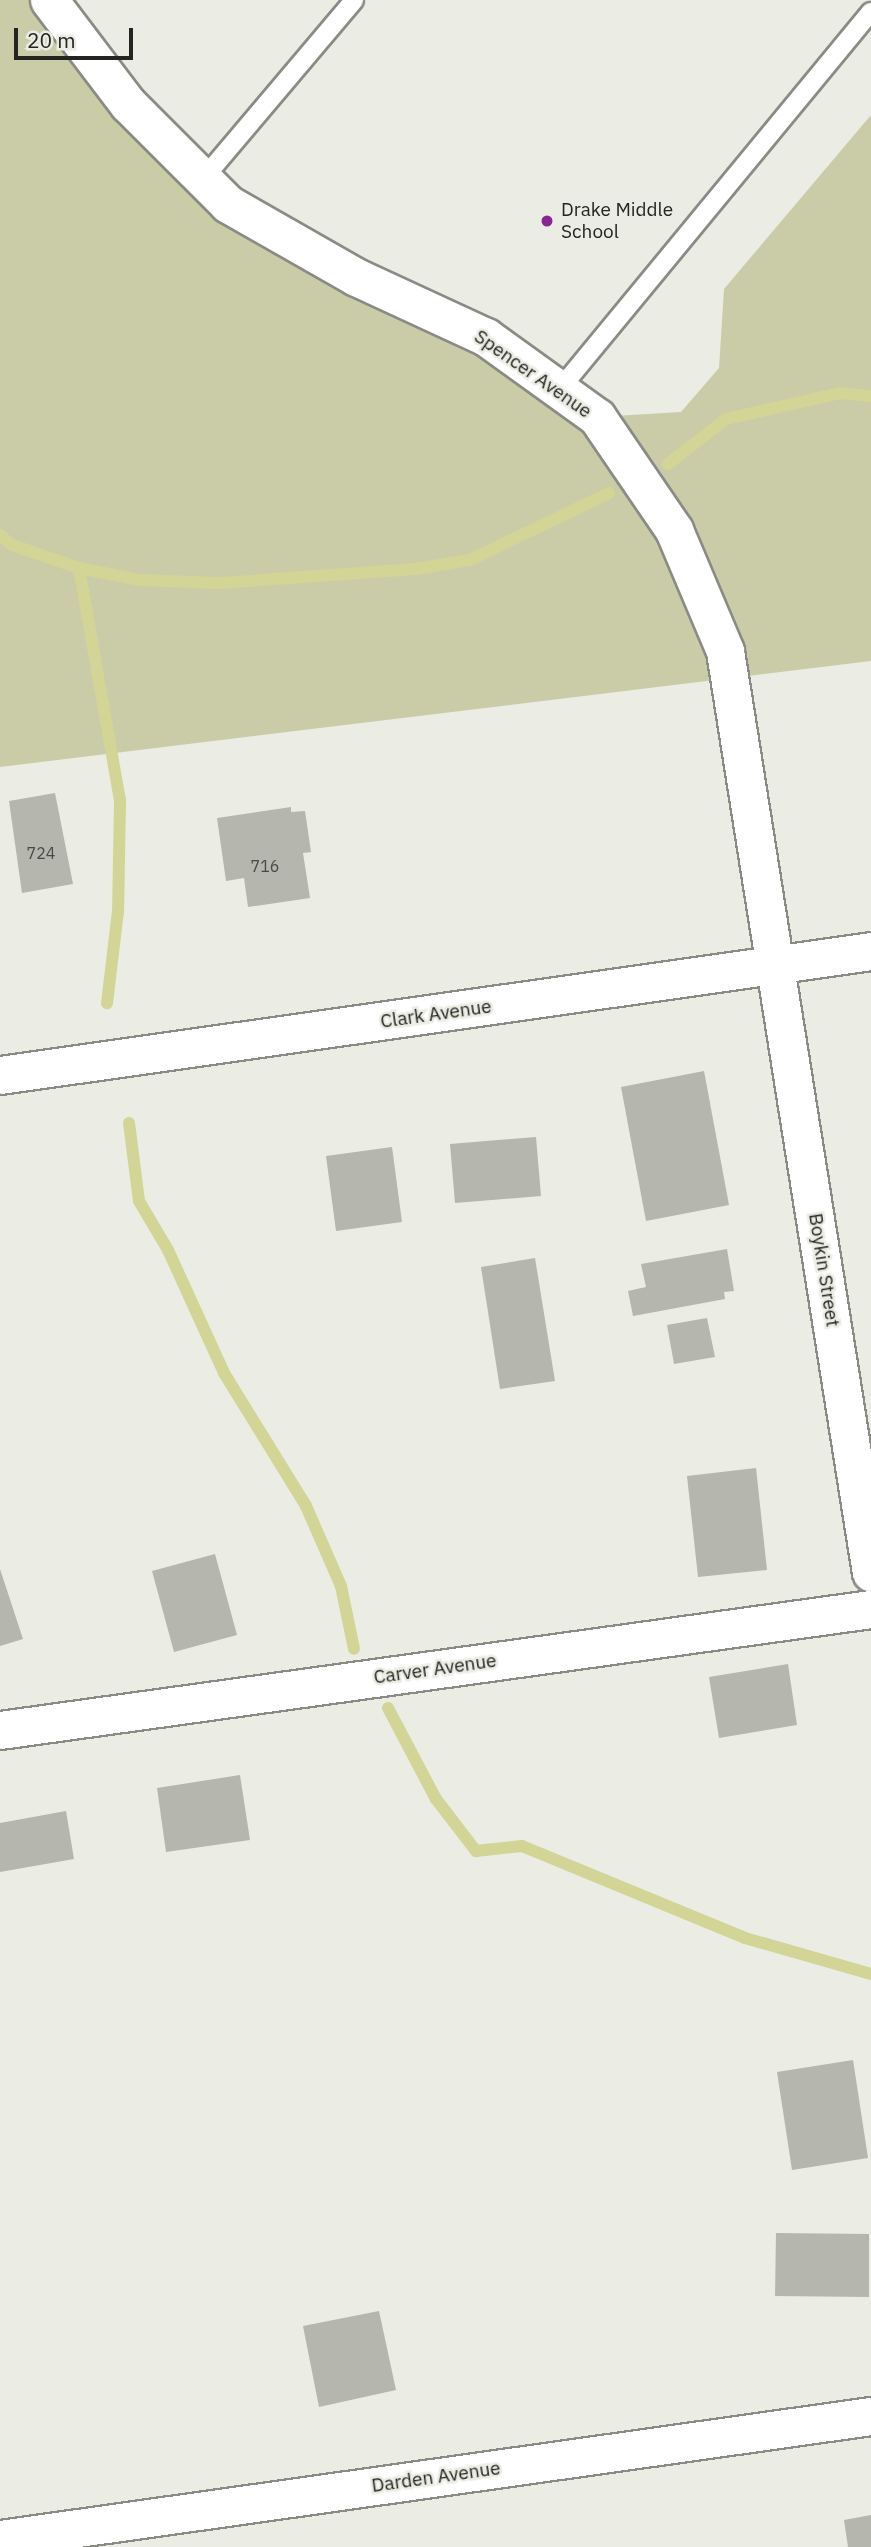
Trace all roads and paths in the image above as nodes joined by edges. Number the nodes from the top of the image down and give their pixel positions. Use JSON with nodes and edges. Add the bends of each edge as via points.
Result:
{"nodes":[{"id":1,"x":49,"y":0,"type":"edge"},
{"id":2,"x":354,"y":0,"type":"edge"},
{"id":3,"x":870,"y":15,"type":"edge"},
{"id":4,"x":204,"y":179,"type":"junction"},
{"id":5,"x":559,"y":390,"type":"junction"},
{"id":6,"x":871,"y":951,"type":"edge"},
{"id":7,"x":776,"y":966,"type":"junction"},
{"id":8,"x":0,"y":1075,"type":"edge"},
{"id":9,"x":871,"y":1573,"type":"edge"},
{"id":10,"x":871,"y":1609,"type":"edge"},
{"id":11,"x":0,"y":1730,"type":"edge"},
{"id":12,"x":871,"y":2416,"type":"edge"},
{"id":13,"x":0,"y":2539,"type":"edge"}],
"edges":[{"from":1,"to":4,"type":"street","name":"Spencer Avenue","via":[[128,104]]},
{"from":2,"to":4,"type":"lane"},
{"from":3,"to":5,"type":"lane"},
{"from":4,"to":5,"type":"street","name":"Spencer Avenue","via":[[228,204],[356,277],[486,337]]},
{"from":5,"to":7,"type":"street","name":"Spencer Avenue","via":[[597,417],[674,530],[725,651]]},
{"from":6,"to":7,"type":"street","name":"Clark Avenue"},
{"from":7,"to":8,"type":"street","name":"Clark Avenue"},
{"from":7,"to":9,"type":"street","name":"Boykin Street"},
{"from":10,"to":11,"type":"street","name":"Carver Avenue"},
{"from":12,"to":13,"type":"street","name":"Darden Avenue"}]}
